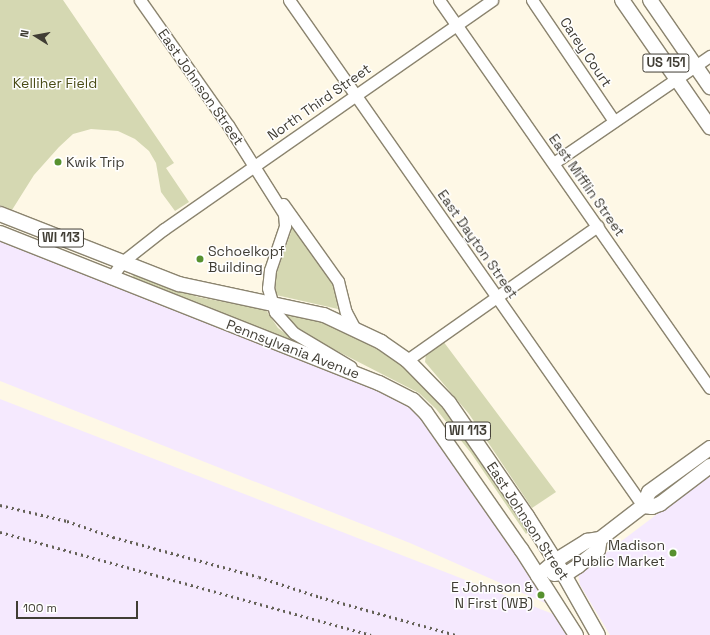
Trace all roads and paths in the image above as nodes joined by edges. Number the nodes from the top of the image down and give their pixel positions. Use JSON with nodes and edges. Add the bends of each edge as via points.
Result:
{"nodes":[{"id":1,"x":140,"y":0,"type":"edge"},
{"id":2,"x":289,"y":0,"type":"edge"},
{"id":3,"x":439,"y":0,"type":"edge"},
{"id":4,"x":492,"y":0,"type":"edge"},
{"id":5,"x":532,"y":0,"type":"edge"},
{"id":6,"x":622,"y":0,"type":"edge"},
{"id":7,"x":650,"y":0,"type":"edge"},
{"id":8,"x":457,"y":25,"type":"junction"},
{"id":9,"x":710,"y":56,"type":"edge"},
{"id":10,"x":696,"y":66,"type":"junction"},
{"id":11,"x":677,"y":79,"type":"junction"},
{"id":12,"x":710,"y":87,"type":"edge"},
{"id":13,"x":356,"y":96,"type":"junction"},
{"id":14,"x":614,"y":121,"type":"junction"},
{"id":15,"x":710,"y":126,"type":"edge"},
{"id":16,"x":555,"y":162,"type":"junction"},
{"id":17,"x":258,"y":170,"type":"junction"},
{"id":18,"x":0,"y":214,"type":"edge"},
{"id":19,"x":598,"y":226,"type":"junction"},
{"id":20,"x":0,"y":233,"type":"edge"},
{"id":21,"x":122,"y":262,"type":"junction"},
{"id":22,"x":111,"y":278,"type":"junction"},
{"id":23,"x":497,"y":297,"type":"junction"},
{"id":24,"x":272,"y":303,"type":"junction"},
{"id":25,"x":354,"y":327,"type":"junction"},
{"id":26,"x":407,"y":360,"type":"junction"},
{"id":27,"x":379,"y":383,"type":"junction"},
{"id":28,"x":710,"y":388,"type":"edge"},
{"id":29,"x":710,"y":448,"type":"edge"},
{"id":30,"x":696,"y":458,"type":"junction"},
{"id":31,"x":710,"y":466,"type":"edge"},
{"id":32,"x":689,"y":483,"type":"junction"},
{"id":33,"x":637,"y":510,"type":"junction"},
{"id":34,"x":600,"y":539,"type":"junction"},
{"id":35,"x":521,"y":549,"type":"joint"},
{"id":36,"x":555,"y":561,"type":"junction"},
{"id":37,"x":563,"y":573,"type":"junction"},
{"id":38,"x":538,"y":576,"type":"junction"},
{"id":39,"x":576,"y":635,"type":"edge"},
{"id":40,"x":598,"y":635,"type":"edge"}],
"edges":[{"from":1,"to":17,"type":"street","name":"East Johnson Street"},
{"from":2,"to":13,"type":"street","name":"East Dayton Street"},
{"from":3,"to":8,"type":"street","name":"East Mifflin Street"},
{"from":4,"to":8,"type":"street","name":"North Third Street"},
{"from":5,"to":14,"type":"street","name":"Carey Court"},
{"from":6,"to":11,"type":"main road","number":"US 151"},
{"from":7,"to":10,"type":"main road","number":"US 151"},
{"from":8,"to":13,"type":"street","name":"North Third Street"},
{"from":8,"to":16,"type":"street","name":"East Mifflin Street"},
{"from":9,"to":10,"type":"street"},
{"from":10,"to":11,"type":"street"},
{"from":10,"to":12,"type":"main road","number":"US 151"},
{"from":11,"to":14,"type":"street"},
{"from":11,"to":15,"type":"main road","number":"US 151"},
{"from":13,"to":17,"type":"street","name":"North Third Street"},
{"from":13,"to":23,"type":"street","name":"East Dayton Street"},
{"from":14,"to":16,"type":"street"},
{"from":16,"to":19,"type":"street","name":"East Mifflin Street"},
{"from":17,"to":21,"type":"street","name":"North Third Street","via":[[164,229]]},
{"from":17,"to":24,"type":"street","name":"East Johnson Street","via":[[284,214],[285,226],[270,270],[268,288]]},
{"from":17,"to":25,"type":"street","name":"East Johnson Street","via":[[304,230],[338,281],[346,312]]},
{"from":18,"to":21,"type":"main road","name":"Pennsylvania Avenue","number":"WI 113"},
{"from":19,"to":23,"type":"street"},
{"from":19,"to":28,"type":"street","name":"East Mifflin Street"},
{"from":20,"to":22,"type":"main road","name":"Pennsylvania Avenue","number":"WI 113"},
{"from":21,"to":22,"type":"street","name":"North Third Street"},
{"from":21,"to":24,"type":"main road","name":"Pennsylvania Avenue","number":"WI 113","via":[[179,284]]},
{"from":22,"to":27,"type":"main road","name":"Pennsylvania Avenue","number":"WI 113"},
{"from":23,"to":26,"type":"street"},
{"from":23,"to":33,"type":"street","name":"East Dayton Street"},
{"from":24,"to":25,"type":"main road","name":"Pennsylvania Avenue","number":"WI 113","via":[[324,315]]},
{"from":24,"to":27,"type":"street","name":"East Johnson Street","via":[[277,316],[294,333]]},
{"from":25,"to":26,"type":"main road","name":"East Johnson Street","number":"WI 113"},
{"from":26,"to":36,"type":"main road","name":"East Johnson Street","number":"WI 113","via":[[449,403]]},
{"from":27,"to":35,"type":"main road","name":"Pennsylvania Avenue","number":"WI 113","via":[[413,400],[426,413]]},
{"from":29,"to":30,"type":"main road"},
{"from":30,"to":32,"type":"main road","via":[[688,476]]},
{"from":30,"to":33,"type":"main road","via":[[650,492]]},
{"from":31,"to":32,"type":"main road"},
{"from":32,"to":33,"type":"main road","via":[[658,506]]},
{"from":33,"to":34,"type":"main road"},
{"from":34,"to":36,"type":"main road","via":[[588,540]]},
{"from":34,"to":37,"type":"main road","via":[[596,552],[572,571]]},
{"from":35,"to":38,"type":"main road","name":"East Johnson Street","number":"WI 113"},
{"from":36,"to":37,"type":"main road","name":"East Johnson Street"},
{"from":36,"to":38,"type":"main road"},
{"from":37,"to":38,"type":"main road"},
{"from":37,"to":40,"type":"main road","name":"East Johnson Street"},
{"from":38,"to":39,"type":"main road","name":"East Johnson Street"}]}
